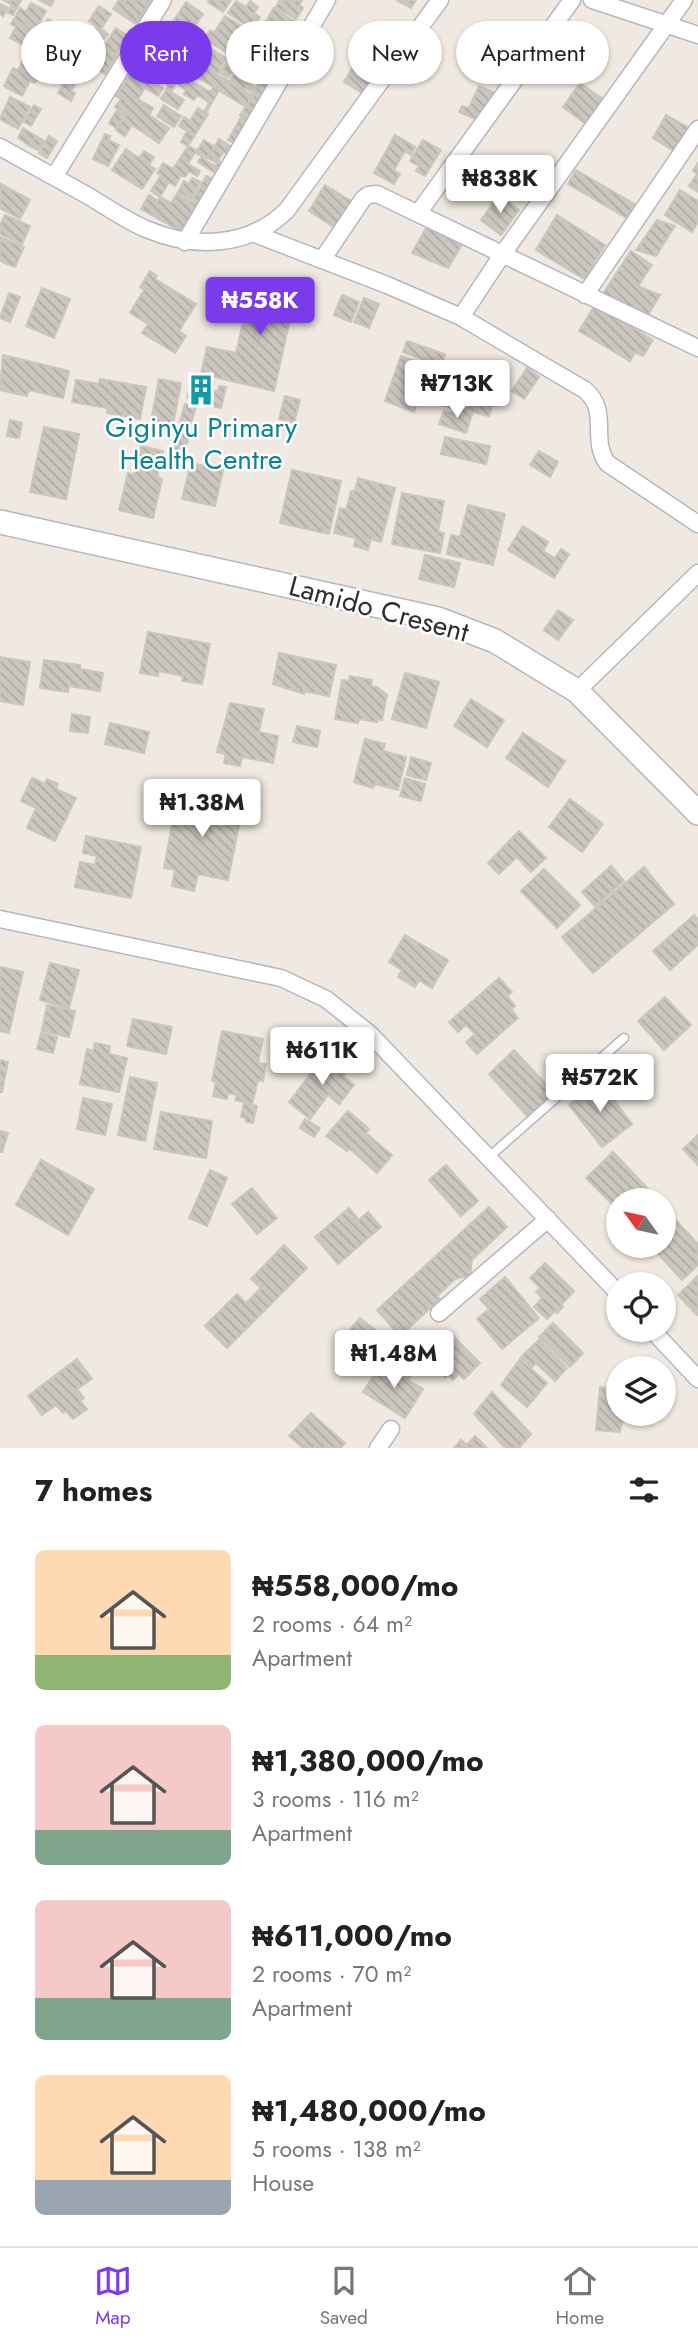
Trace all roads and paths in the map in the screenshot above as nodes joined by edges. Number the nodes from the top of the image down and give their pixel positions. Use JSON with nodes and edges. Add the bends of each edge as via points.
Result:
{"nodes":[{"id":1,"x":163,"y":0,"type":"edge"},
{"id":2,"x":327,"y":0,"type":"edge"},
{"id":3,"x":440,"y":0,"type":"edge"},
{"id":4,"x":572,"y":0,"type":"edge"},
{"id":5,"x":592,"y":0,"type":"edge"},
{"id":6,"x":684,"y":0,"type":"edge"},
{"id":7,"x":666,"y":25,"type":"junction"},
{"id":8,"x":698,"y":35,"type":"edge"},
{"id":9,"x":698,"y":129,"type":"edge"},
{"id":10,"x":0,"y":147,"type":"edge"},
{"id":11,"x":54,"y":177,"type":"junction"},
{"id":12,"x":419,"y":212,"type":"junction"},
{"id":13,"x":255,"y":234,"type":"junction"},
{"id":14,"x":185,"y":242,"type":"junction"},
{"id":15,"x":502,"y":256,"type":"junction"},
{"id":16,"x":322,"y":260,"type":"junction"},
{"id":17,"x":585,"y":295,"type":"junction"},
{"id":18,"x":461,"y":317,"type":"junction"},
{"id":19,"x":698,"y":348,"type":"edge"},
{"id":20,"x":0,"y":522,"type":"edge"},
{"id":21,"x":698,"y":524,"type":"edge"},
{"id":22,"x":698,"y":573,"type":"edge"},
{"id":23,"x":577,"y":691,"type":"junction"},
{"id":24,"x":698,"y":813,"type":"edge"},
{"id":25,"x":0,"y":919,"type":"edge"},
{"id":26,"x":624,"y":1038,"type":"dead end"},
{"id":27,"x":489,"y":1157,"type":"junction"},
{"id":28,"x":548,"y":1219,"type":"junction"},
{"id":29,"x":606,"y":1280,"type":"edge"},
{"id":30,"x":439,"y":1313,"type":"dead end"},
{"id":31,"x":664,"y":1342,"type":"edge"},
{"id":32,"x":698,"y":1378,"type":"edge"},
{"id":33,"x":391,"y":1429,"type":"dead end"},
{"id":34,"x":378,"y":1448,"type":"edge"}],
"edges":[{"from":1,"to":11,"type":"street"},
{"from":2,"to":14,"type":"street"},
{"from":3,"to":13,"type":"street","via":[[287,211]]},
{"from":4,"to":12,"type":"street"},
{"from":5,"to":7,"type":"street"},
{"from":6,"to":7,"type":"street"},
{"from":7,"to":8,"type":"street"},
{"from":7,"to":15,"type":"street"},
{"from":9,"to":17,"type":"street"},
{"from":10,"to":11,"type":"street"},
{"from":11,"to":14,"type":"street","via":[[146,229]]},
{"from":12,"to":15,"type":"street"},
{"from":12,"to":16,"type":"street","via":[[377,194],[368,195]]},
{"from":13,"to":14,"type":"street","via":[[221,242]]},
{"from":13,"to":16,"type":"street"},
{"from":15,"to":17,"type":"street"},
{"from":15,"to":18,"type":"street"},
{"from":16,"to":18,"type":"street"},
{"from":17,"to":19,"type":"street"},
{"from":18,"to":21,"type":"street","via":[[594,398],[600,450],[607,463]]},
{"from":20,"to":23,"type":"street","name":"Lamido Cresent","via":[[438,619],[495,640]]},
{"from":22,"to":23,"type":"street"},
{"from":23,"to":24,"type":"street","name":"Lamido Cresent"},
{"from":25,"to":27,"type":"street","via":[[281,978],[326,999],[370,1034]]},
{"from":26,"to":27,"type":"lane"},
{"from":27,"to":28,"type":"street"},
{"from":28,"to":29,"type":"street"},
{"from":28,"to":30,"type":"street"},
{"from":31,"to":32,"type":"street"},
{"from":33,"to":34,"type":"street"}]}
